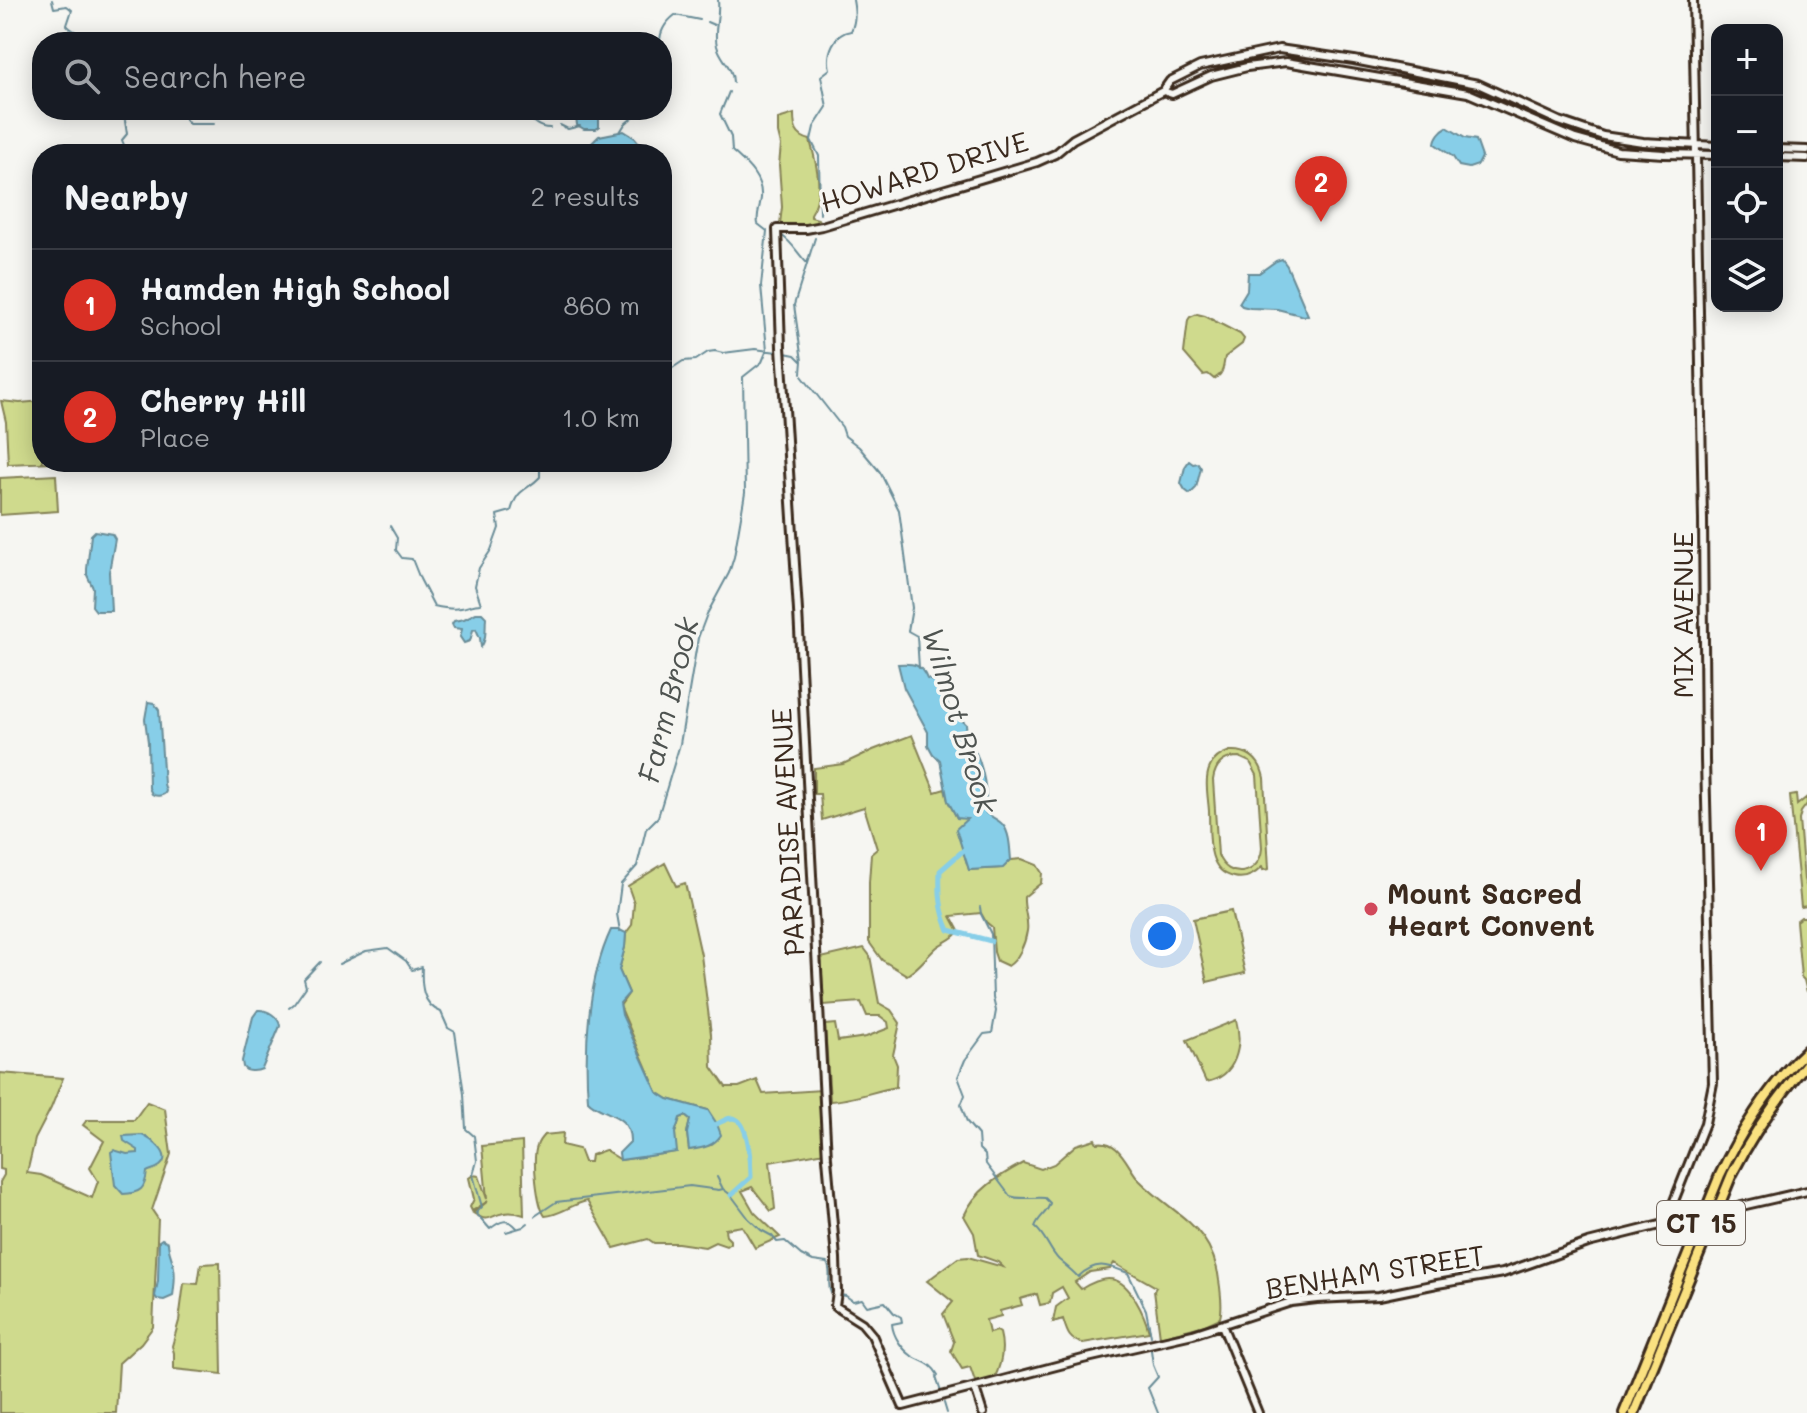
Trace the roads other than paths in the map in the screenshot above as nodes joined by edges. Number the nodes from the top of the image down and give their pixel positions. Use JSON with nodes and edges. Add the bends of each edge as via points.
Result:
{"nodes":[{"id":1,"x":1693,"y":0,"type":"edge"},
{"id":2,"x":1485,"y":87,"type":"junction"},
{"id":3,"x":1163,"y":91,"type":"junction"},
{"id":4,"x":1481,"y":97,"type":"junction"},
{"id":5,"x":1527,"y":106,"type":"junction"},
{"id":6,"x":1522,"y":116,"type":"junction"},
{"id":7,"x":1618,"y":139,"type":"junction"},
{"id":8,"x":1697,"y":146,"type":"junction"},
{"id":9,"x":1711,"y":146,"type":"edge"},
{"id":10,"x":1783,"y":149,"type":"edge"},
{"id":11,"x":1807,"y":150,"type":"edge"},
{"id":12,"x":1618,"y":151,"type":"junction"},
{"id":13,"x":1697,"y":154,"type":"junction"},
{"id":14,"x":1711,"y":155,"type":"edge"},
{"id":15,"x":1783,"y":157,"type":"edge"},
{"id":16,"x":1807,"y":158,"type":"edge"},
{"id":17,"x":777,"y":229,"type":"joint"},
{"id":18,"x":1807,"y":1050,"type":"edge"},
{"id":19,"x":1807,"y":1066,"type":"edge"},
{"id":20,"x":1807,"y":1191,"type":"edge"},
{"id":21,"x":1672,"y":1222,"type":"junction"},
{"id":22,"x":1225,"y":1324,"type":"junction"},
{"id":23,"x":975,"y":1388,"type":"junction"},
{"id":24,"x":903,"y":1406,"type":"joint"},
{"id":25,"x":983,"y":1413,"type":"edge"},
{"id":26,"x":1258,"y":1413,"type":"edge"},
{"id":27,"x":1624,"y":1413,"type":"edge"},
{"id":28,"x":1634,"y":1413,"type":"edge"}],
"edges":[{"from":1,"to":8,"type":"street","name":"MIX AVENUE"},
{"from":2,"to":3,"type":"street","name":"HOWARD DRIVE","via":[[1279,49],[1200,66],[1170,81]]},
{"from":2,"to":4,"type":"street"},
{"from":2,"to":5,"type":"street","name":"HOWARD DRIVE"},
{"from":3,"to":4,"type":"street","name":"HOWARD DRIVE","via":[[1172,94],[1211,76],[1286,62]]},
{"from":3,"to":17,"type":"street","name":"HOWARD DRIVE","via":[[1037,162],[822,226]]},
{"from":4,"to":6,"type":"street","name":"HOWARD DRIVE"},
{"from":5,"to":6,"type":"street"},
{"from":5,"to":7,"type":"street","name":"HOWARD DRIVE"},
{"from":6,"to":12,"type":"street","name":"HOWARD DRIVE"},
{"from":7,"to":8,"type":"street","name":"HOWARD DRIVE"},
{"from":7,"to":12,"type":"street"},
{"from":8,"to":9,"type":"street","name":"HOWARD DRIVE"},
{"from":8,"to":13,"type":"street","name":"MIX AVENUE"},
{"from":10,"to":11,"type":"street"},
{"from":12,"to":13,"type":"street","name":"HOWARD DRIVE"},
{"from":13,"to":14,"type":"street","name":"HOWARD DRIVE"},
{"from":13,"to":21,"type":"street","name":"MIX AVENUE","via":[[1713,1083],[1705,1123],[1670,1211]]},
{"from":15,"to":16,"type":"street"},
{"from":17,"to":24,"type":"street","name":"PARADISE AVENUE","via":[[838,1279],[835,1306],[872,1335]]},
{"from":18,"to":27,"type":"highway","number":"CT 15","via":[[1766,1095],[1732,1149]]},
{"from":19,"to":28,"type":"highway","number":"CT 15","via":[[1770,1108],[1732,1174]]},
{"from":20,"to":21,"type":"street","name":"BENHAM STREET","bridge":true},
{"from":21,"to":22,"type":"street","name":"BENHAM STREET","via":[[1588,1243],[1503,1273],[1379,1296],[1291,1302]]},
{"from":22,"to":23,"type":"street","name":"BENHAM STREET"},
{"from":22,"to":26,"type":"street"},
{"from":23,"to":24,"type":"street","name":"BENHAM STREET"},
{"from":23,"to":25,"type":"street"}]}
